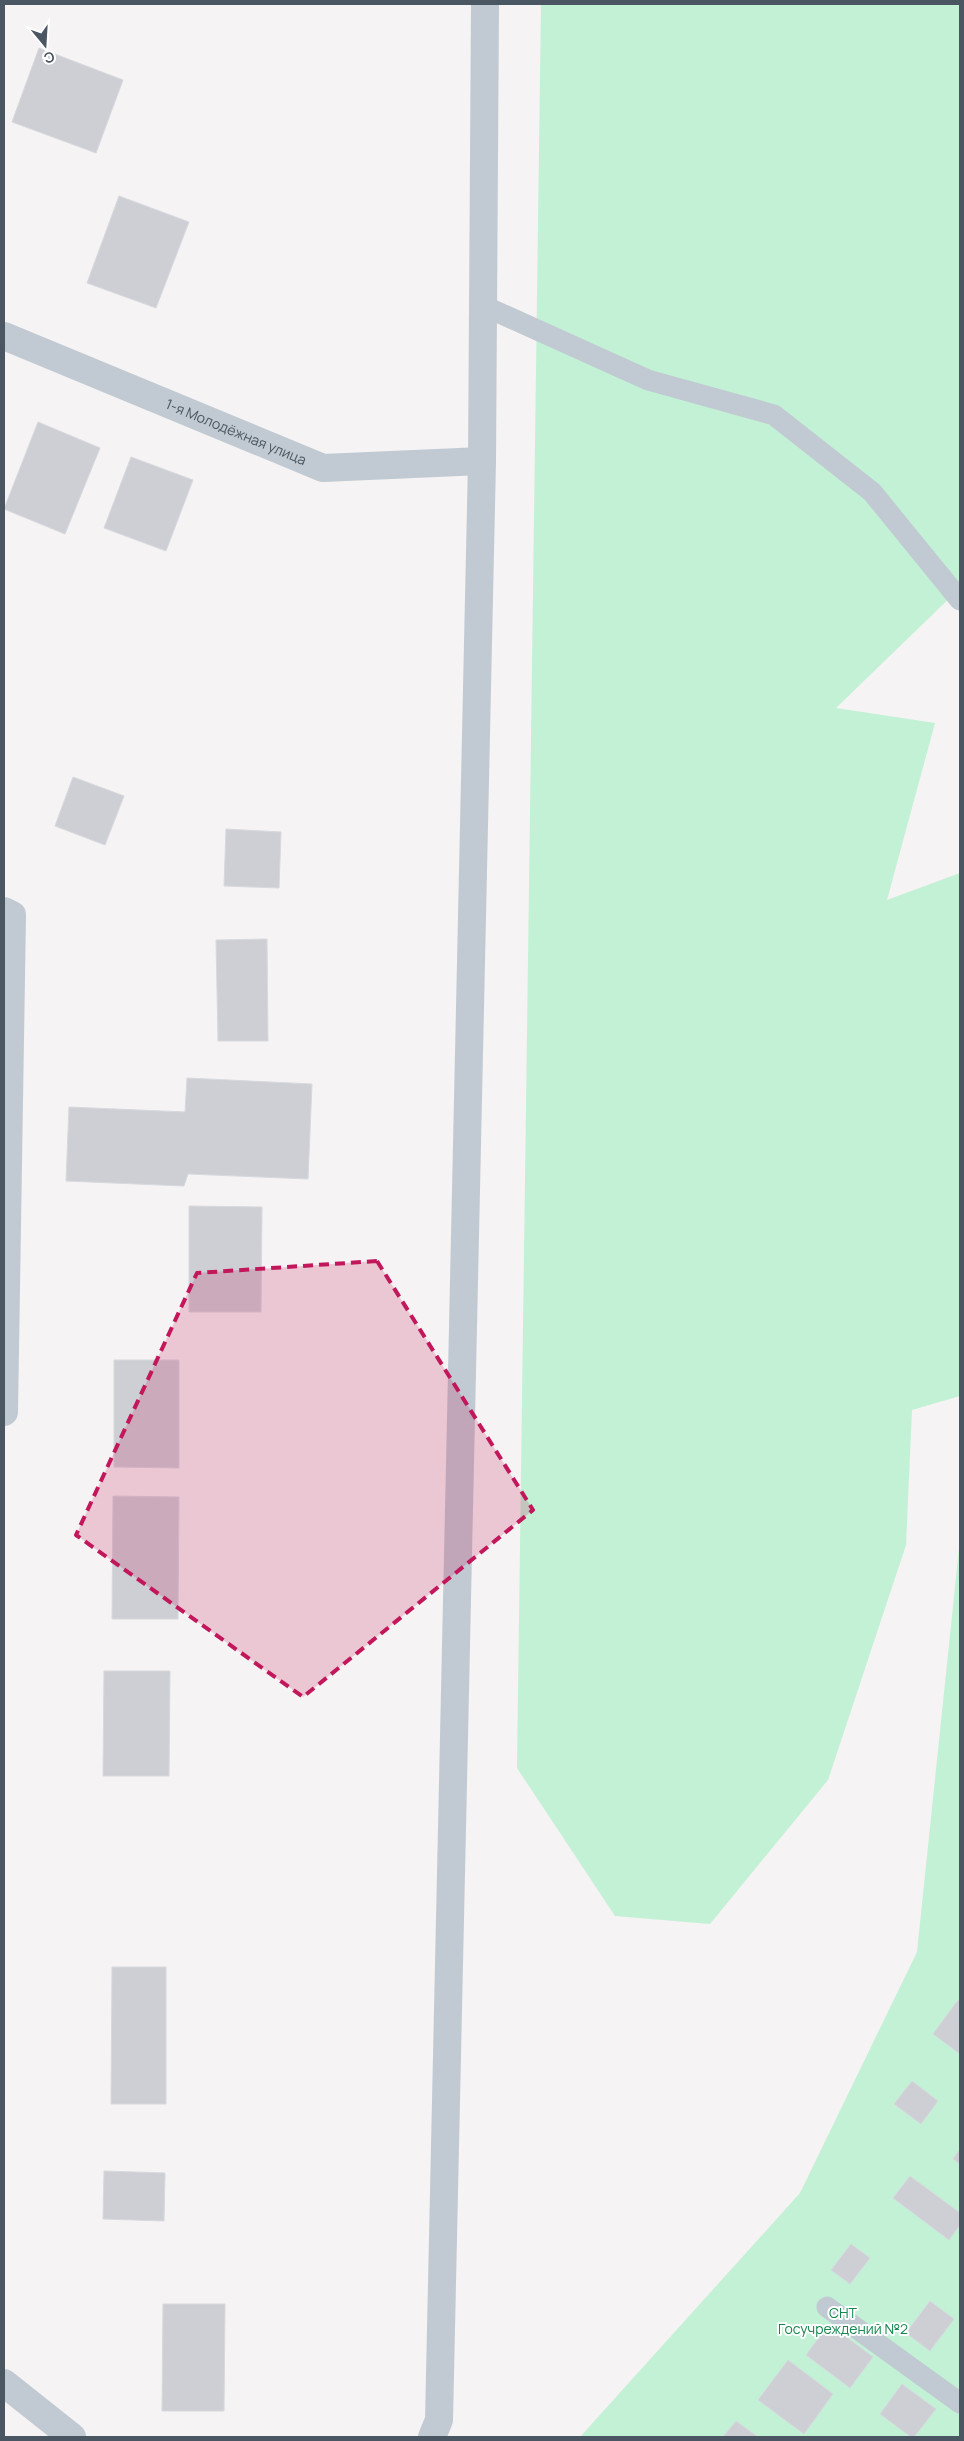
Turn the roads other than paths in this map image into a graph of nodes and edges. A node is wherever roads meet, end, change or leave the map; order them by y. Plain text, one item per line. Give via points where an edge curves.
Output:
1 (485, 4) edge
2 (484, 306) junction
3 (4, 336) edge
4 (482, 461) junction
5 (960, 600) edge
6 (4, 911) edge
7 (4, 1412) edge
8 (827, 2307) dead end
9 (4, 2383) edge
10 (960, 2403) edge
11 (72, 2437) edge
12 (432, 2437) edge

1 - 2 street
2 - 4 street
2 - 5 lane via 648,380 774,415 872,492
3 - 4 street, 1-я Молодёжная улица via 323,468
4 - 12 street via 440,2400 439,2420
6 - 7 street via 12,915
8 - 10 lane
9 - 11 street

